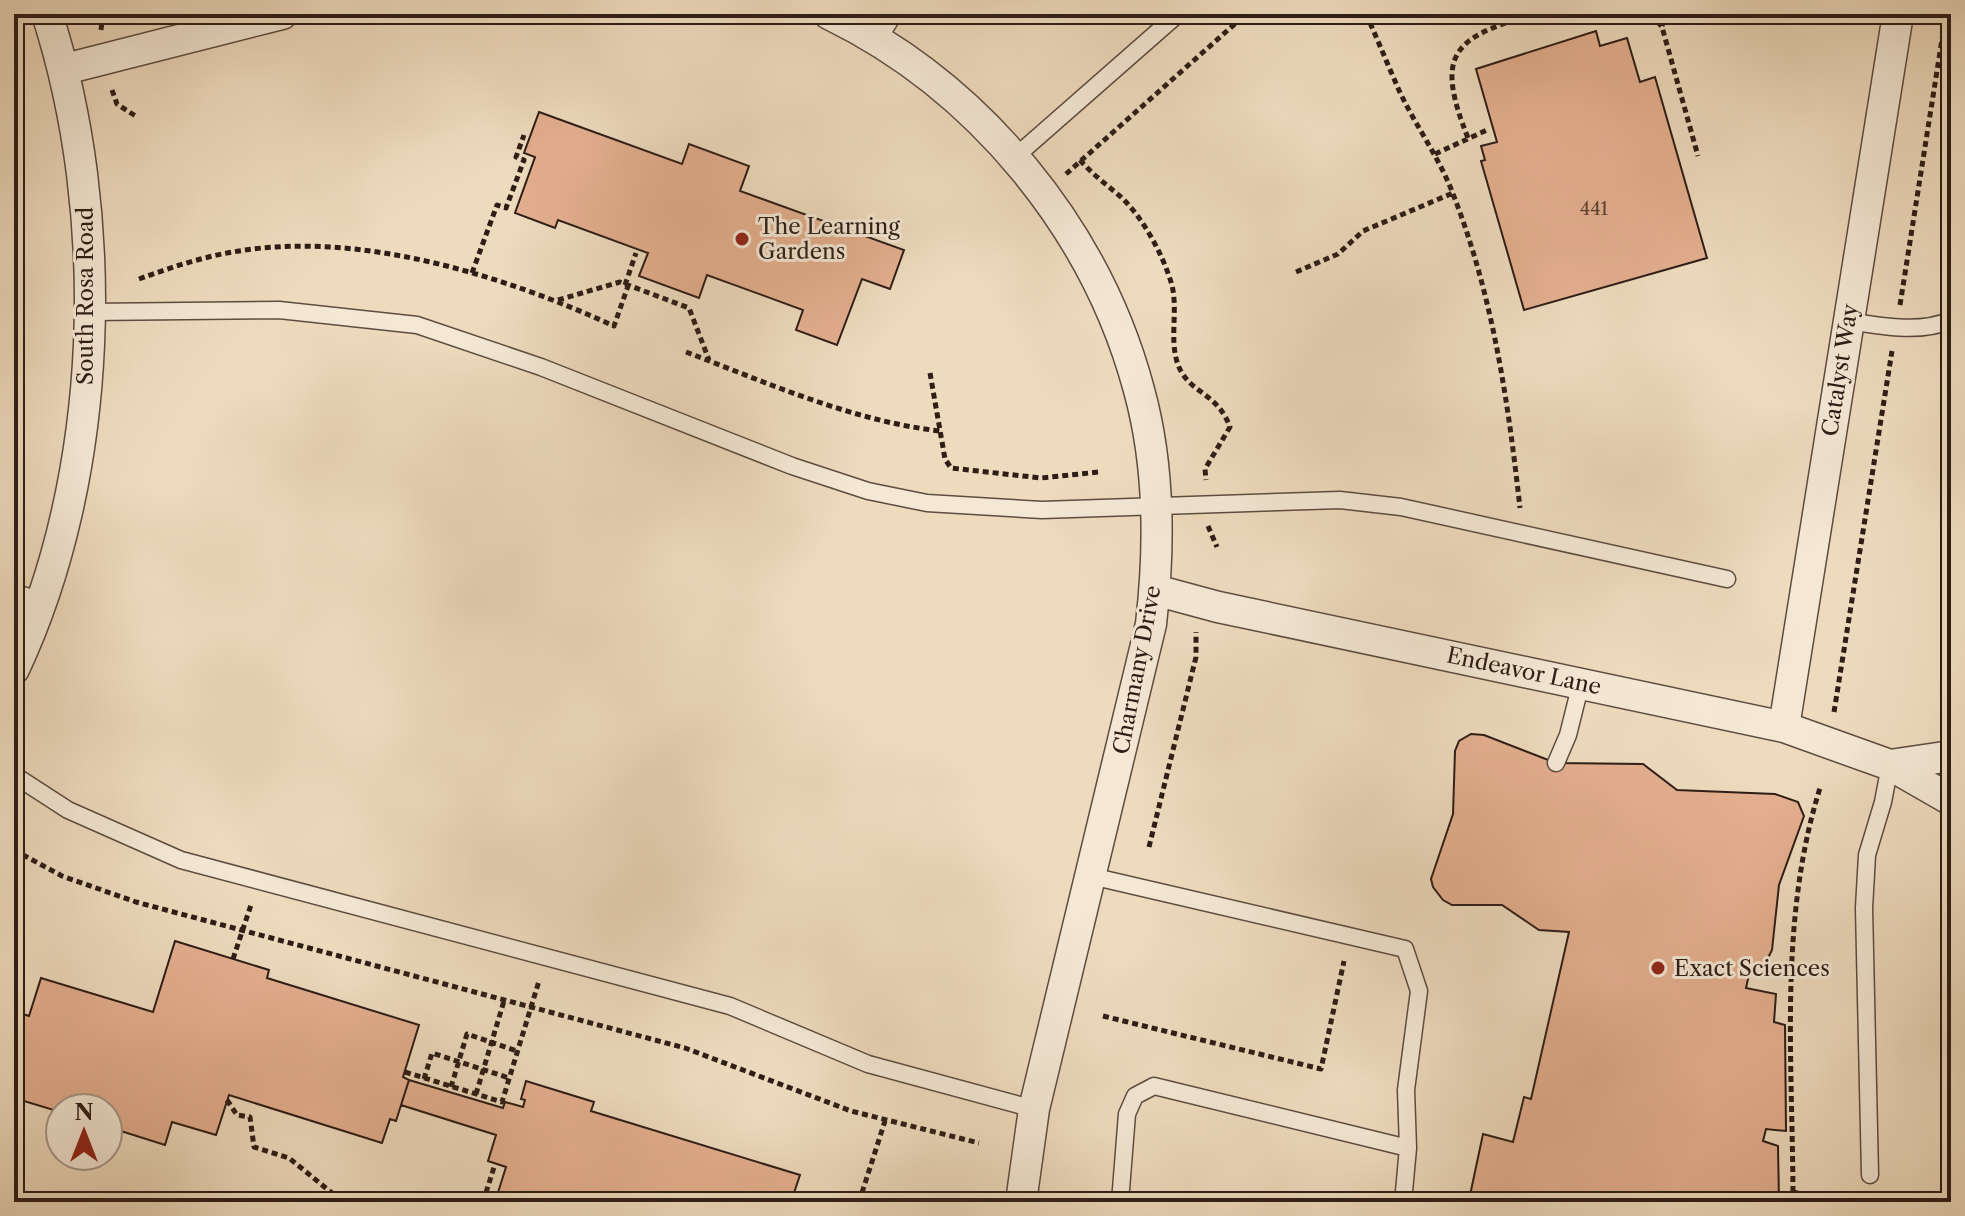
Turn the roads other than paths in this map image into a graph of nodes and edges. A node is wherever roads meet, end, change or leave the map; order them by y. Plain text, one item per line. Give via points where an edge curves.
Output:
1 (47, 14) edge
2 (282, 14) edge
3 (829, 14) edge
4 (894, 14) edge
5 (1178, 14) edge
6 (1898, 14) edge
7 (877, 41) junction
8 (65, 69) junction
9 (1015, 157) junction
10 (90, 312) junction
11 (1951, 320) edge
12 (1848, 321) junction
13 (1157, 507) junction
14 (1727, 579) dead end
15 (1155, 590) junction
16 (28, 596) edge
17 (14, 669) edge
18 (1581, 683) junction
19 (1784, 727) junction
20 (1951, 756) edge
21 (1556, 763) dead end
22 (1890, 765) junction
23 (14, 775) edge
24 (1951, 800) edge
25 (1091, 876) junction
26 (1034, 1109) junction
27 (1408, 1148) junction
28 (1870, 1175) dead end
29 (1021, 1202) edge
30 (1120, 1202) edge
31 (1403, 1202) edge

1 - 8 street, South Rosa Road
2 - 8 street
3 - 7 street, Charmany Drive
4 - 7 lane
5 - 9 lane
6 - 12 street, Catalyst Way
7 - 9 street, Charmany Drive via 967,108
8 - 10 street, South Rosa Road via 85,196
9 - 13 street, Charmany Drive via 1084,258 1123,339 1140,391
10 - 13 lane via 279,310 417,325 868,491 1000,510
10 - 16 street, South Rosa Road via 75,464
11 - 12 lane via 1896,328
12 - 19 street, Catalyst Way
13 - 14 lane via 1340,500 1401,507
13 - 15 street, Charmany Drive
15 - 18 street, Endeavor Lane
15 - 25 street, Charmany Drive via 1141,671
16 - 17 street, South Rosa Road
18 - 19 street, Endeavor Lane
18 - 21 lane
19 - 22 street, Endeavor Lane
20 - 22 street, Endeavor Lane
22 - 24 street, Endeavor Lane
22 - 28 lane via 1867,855 1864,908
23 - 26 lane via 68,810 181,860 730,1006 859,1061
25 - 26 street, Charmany Drive
25 - 27 lane via 1405,949 1419,991 1406,1090
26 - 29 street, Charmany Drive
27 - 30 lane via 1154,1086 1135,1096 1127,1114
27 - 31 lane

